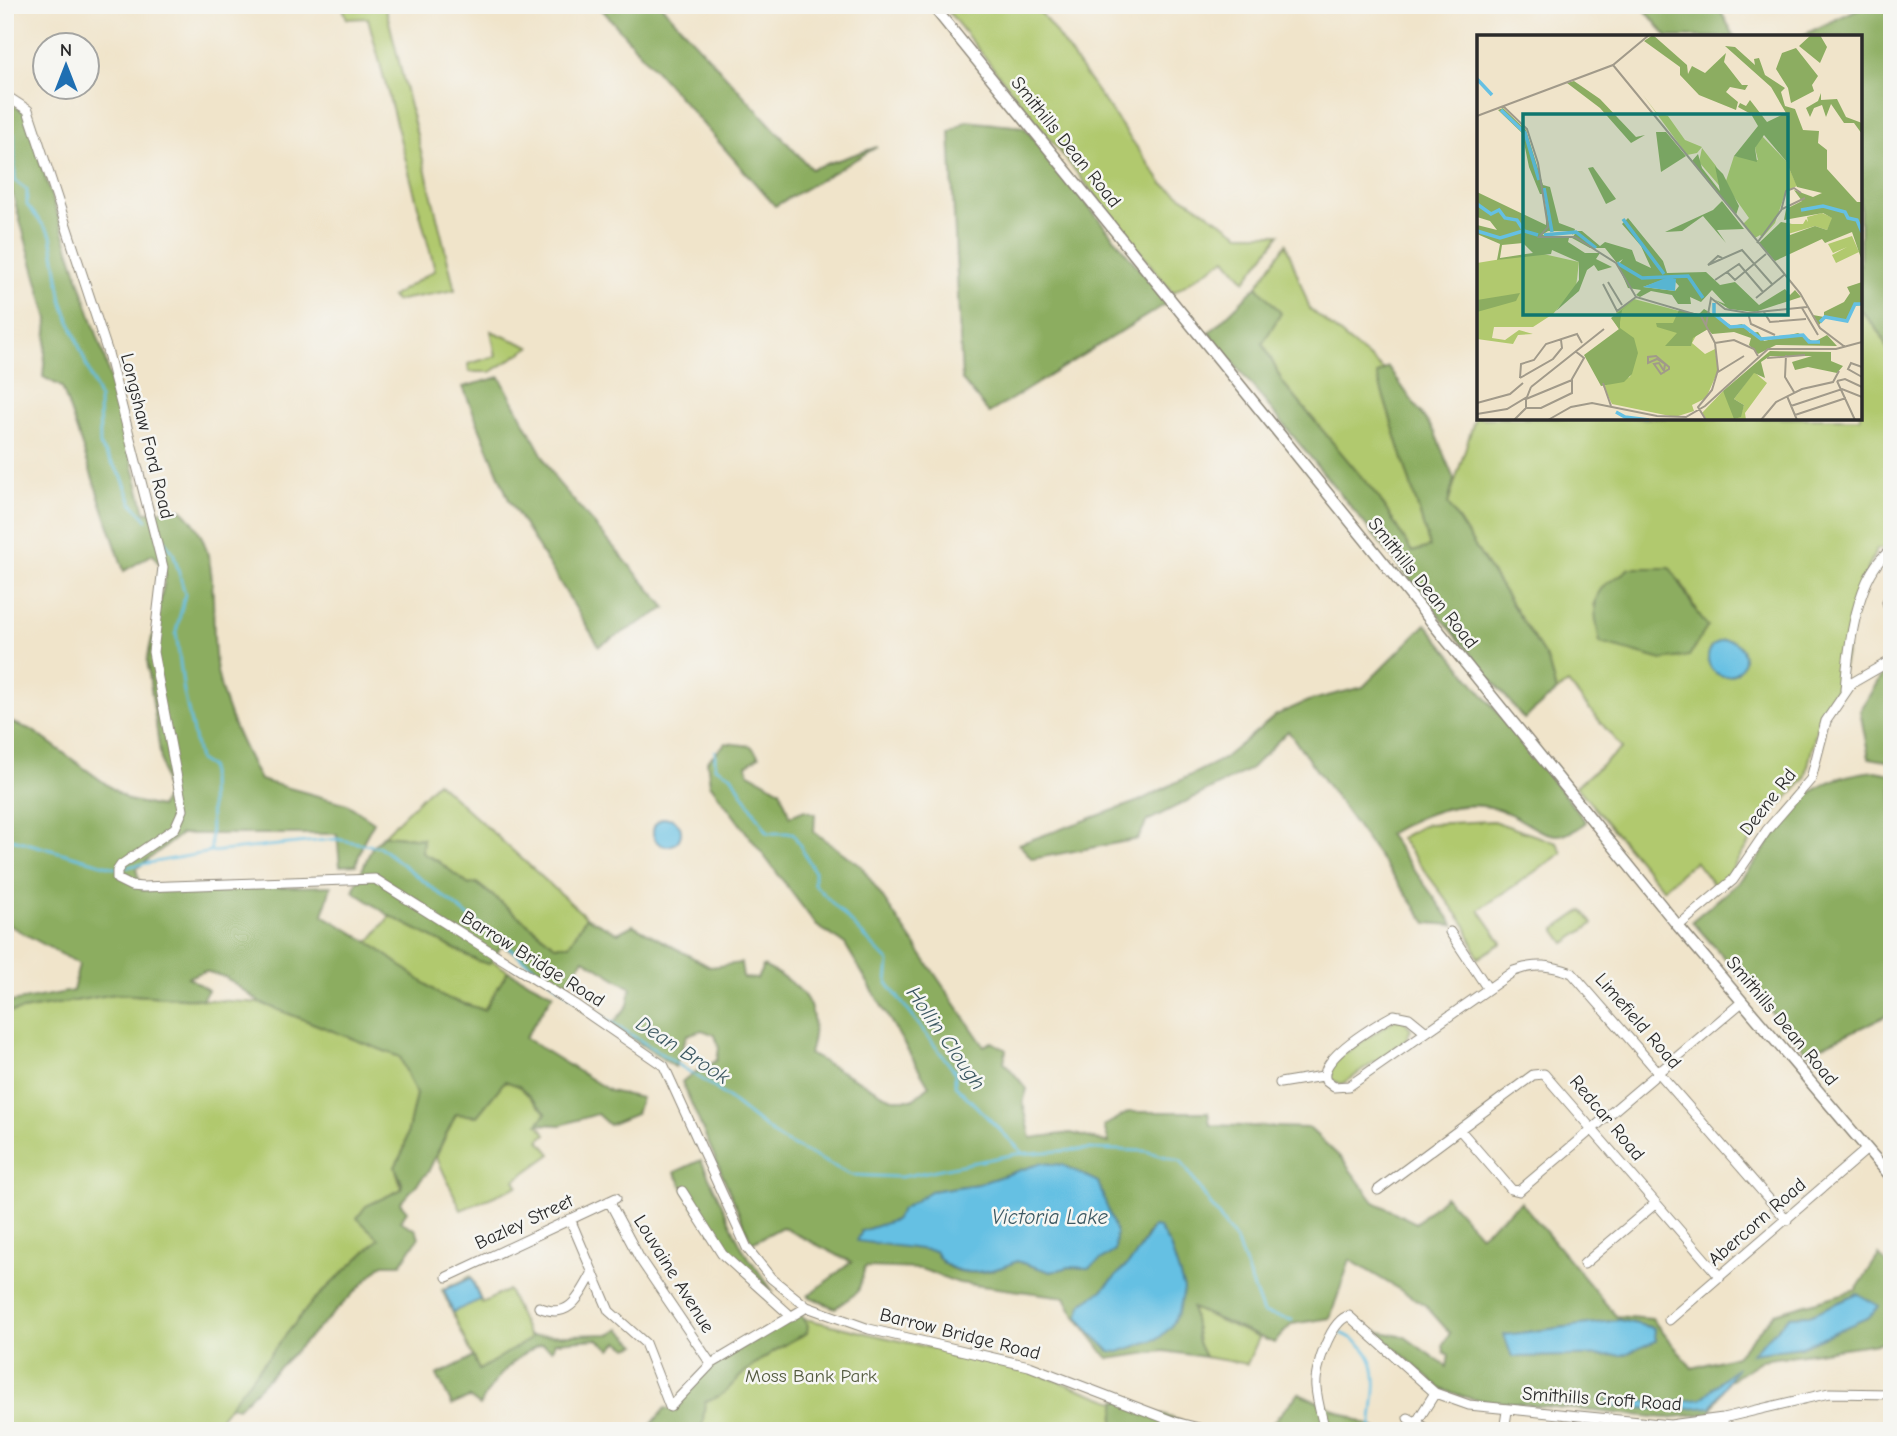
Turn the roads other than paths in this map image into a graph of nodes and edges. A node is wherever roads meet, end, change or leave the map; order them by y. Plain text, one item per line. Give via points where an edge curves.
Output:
1 (932, 5) edge
2 (5, 95) edge
3 (1892, 550) edge
4 (1892, 590) edge
5 (1892, 617) edge
6 (1892, 660) edge
7 (1845, 691) junction
8 (183, 806) joint
9 (1678, 926) junction
10 (1450, 932) dead end
11 (1488, 989) junction
12 (1742, 1002) junction
13 (1425, 1031) junction
14 (1660, 1071) junction
15 (1323, 1076) junction
16 (1280, 1082) dead end
17 (1594, 1128) junction
18 (1460, 1130) junction
19 (1867, 1149) junction
20 (1892, 1178) edge
21 (1378, 1190) dead end
22 (682, 1191) dead end
23 (612, 1200) joint
24 (1656, 1203) junction
25 (570, 1219) junction
26 (1787, 1220) junction
27 (1584, 1264) dead end
28 (593, 1272) junction
29 (447, 1277) dead end
30 (1720, 1277) junction
31 (539, 1307) dead end
32 (807, 1307) junction
33 (792, 1317) junction
34 (1669, 1320) dead end
35 (710, 1364) junction
36 (1435, 1393) junction
37 (1892, 1394) edge
38 (1507, 1411) junction
39 (1723, 1418) junction
40 (1416, 1423) dead end
41 (1614, 1426) edge
42 (1211, 1431) edge
43 (1325, 1431) edge
44 (1504, 1431) edge
45 (1725, 1431) edge

1 - 9 street, Smithills Dean Road
2 - 8 street, Longshaw Ford Road via 28,110 108,353 163,567 153,652
3 - 7 street via 1873,568 1857,613
4 - 5 street via 1887,602
6 - 7 street, Deene Rd via 1857,678
7 - 9 street, Deene Rd via 1826,721 1811,779 1732,880
8 - 32 street, Barrow Bridge Road via 175,828 121,864 117,879 144,887 375,879 664,1066 747,1248 771,1278
9 - 12 street, Smithills Dean Road
10 - 11 street
11 - 13 street, Limefield Road
11 - 14 street, Limefield Road via 1527,966 1572,973
12 - 14 street
12 - 19 street, Smithills Dean Road
13 - 15 street, Limefield Road via 1345,1088 1329,1085
13 - 15 street via 1409,1018 1394,1015 1332,1057
14 - 17 street
14 - 26 street, Limefield Road
15 - 16 street, Limefield Road
17 - 18 street, Redcar Road via 1548,1076 1539,1074
17 - 18 street via 1519,1191 1511,1189
17 - 24 street, Redcar Road
18 - 21 street, Redcar Road
19 - 20 street, Smithills Dean Road
19 - 26 street, Abercorn Road
22 - 33 street via 722,1254
23 - 25 street, Bazley Street
23 - 35 street, Louvaine Avenue via 640,1259
24 - 27 street
24 - 30 street, Redcar Road
25 - 28 street
25 - 29 street, Bazley Street
26 - 30 street, Abercorn Road
28 - 31 street via 571,1307 557,1312
28 - 35 street via 609,1311 645,1343 670,1407
30 - 34 street, Abercorn Road
32 - 33 street
32 - 42 street, Barrow Bridge Road via 869,1329 1029,1366 1175,1422
33 - 35 street
36 - 38 street, Smithills Croft Road
36 - 40 street
36 - 43 street, Smithills Croft Road via 1356,1319 1341,1317 1319,1363 1315,1385
37 - 39 street, Smithills Croft Road via 1829,1392
38 - 41 street, Smithills Croft Road
38 - 44 street
39 - 41 street, Smithills Croft Road
39 - 45 street

